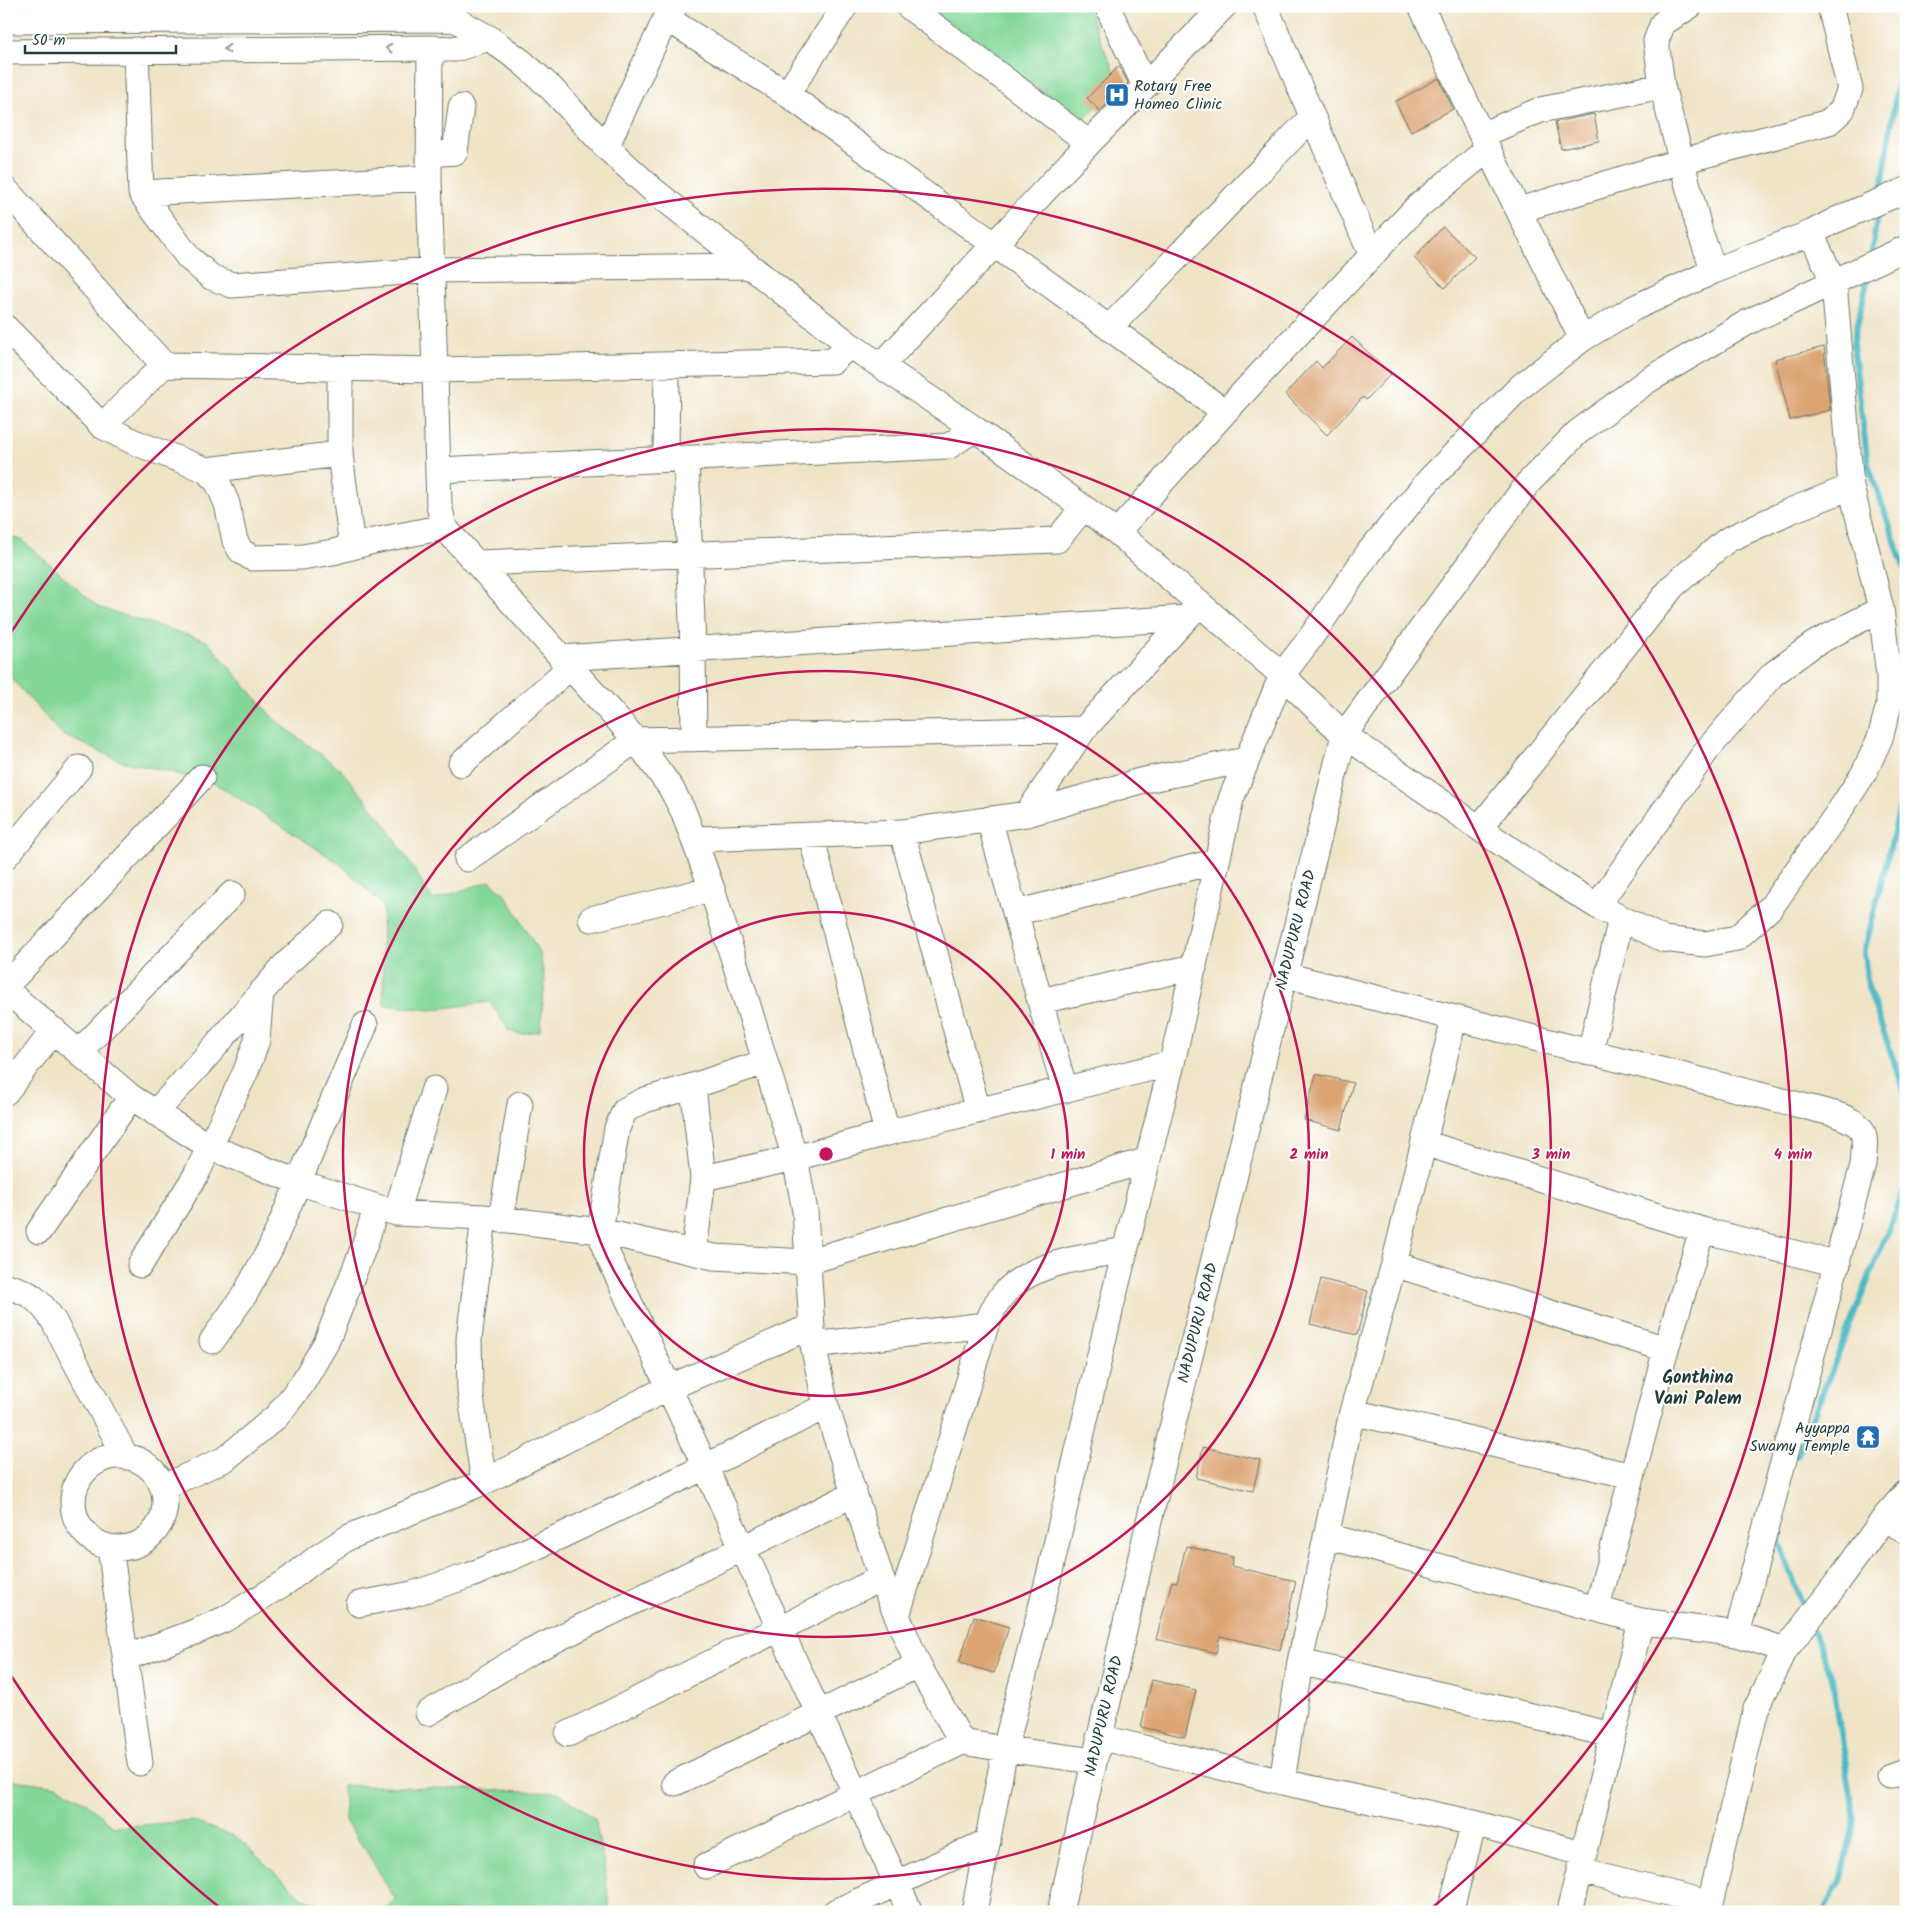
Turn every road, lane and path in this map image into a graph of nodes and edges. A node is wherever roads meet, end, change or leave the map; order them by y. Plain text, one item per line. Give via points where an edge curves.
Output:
1 (845, 6) edge
2 (908, 6) edge
3 (1106, 6) edge
4 (1224, 6) edge
5 (1265, 6) edge
6 (1690, 6) edge
7 (1830, 6) edge
8 (1423, 7) edge
9 (440, 12) edge
10 (671, 12) edge
11 (6, 21) edge
12 (489, 38) junction
13 (430, 48) junction
14 (136, 50) junction
15 (6, 52) edge
16 (1145, 86) junction
17 (1662, 86) junction
18 (787, 94) junction
19 (461, 107) dead end
20 (1312, 117) junction
21 (1485, 142) junction
22 (1089, 143) junction
23 (606, 146) junction
24 (1682, 162) junction
25 (429, 166) junction
26 (6, 190) edge
27 (1903, 190) edge
28 (141, 193) junction
29 (1518, 210) junction
30 (1811, 233) junction
31 (996, 244) junction
32 (1906, 248) edge
33 (1372, 256) junction
34 (749, 266) junction
35 (432, 270) junction
36 (1714, 271) junction
37 (1844, 278) junction
38 (6, 328) edge
39 (1109, 328) junction
40 (1582, 339) junction
41 (850, 345) junction
42 (164, 365) junction
43 (666, 365) junction
44 (881, 366) junction
45 (340, 368) junction
46 (435, 370) junction
47 (1225, 412) junction
48 (102, 426) junction
49 (975, 429) junction
50 (340, 454) junction
51 (676, 459) junction
52 (206, 470) junction
53 (438, 470) junction
54 (1851, 487) junction
55 (1083, 508) junction
56 (444, 527) junction
57 (1117, 532) junction
58 (352, 547) junction
59 (690, 554) junction
60 (476, 563) junction
61 (1881, 609) junction
62 (1193, 611) junction
63 (693, 649) junction
64 (566, 662) junction
65 (1282, 675) junction
66 (1084, 729) junction
67 (1344, 735) junction
68 (694, 738) junction
69 (636, 740) junction
70 (1246, 760) junction
71 (461, 764) dead end
72 (79, 768) dead end
73 (202, 778) dead end
74 (1027, 814) junction
75 (989, 819) junction
76 (1480, 827) junction
77 (902, 832) junction
78 (811, 835) junction
79 (694, 839) junction
80 (6, 856) edge
81 (467, 860) dead end
82 (1217, 861) junction
83 (712, 889) junction
84 (232, 894) dead end
85 (1597, 906) junction
86 (1015, 913) junction
87 (1621, 918) junction
88 (591, 919) dead end
89 (330, 924) dead end
90 (1194, 967) junction
91 (1285, 975) junction
92 (6, 986) edge
93 (6, 990) edge
94 (261, 992) junction
95 (1040, 1001) junction
96 (1454, 1019) junction
97 (365, 1025) dead end
98 (54, 1030) junction
99 (79, 1052) junction
100 (1590, 1053) junction
101 (766, 1062) junction
102 (1172, 1063) junction
103 (694, 1086) junction
104 (434, 1090) dead end
105 (1065, 1090) junction
106 (6, 1092) edge
107 (131, 1097) junction
108 (520, 1104) dead end
109 (978, 1111) junction
110 (155, 1113) junction
111 (887, 1133) junction
112 (1424, 1143) junction
113 (210, 1147) junction
114 (795, 1158) junction
115 (1148, 1160) junction
116 (703, 1178) junction
117 (298, 1182) junction
118 (386, 1210) junction
119 (493, 1218) junction
120 (1702, 1230) junction
121 (39, 1231) dead end
122 (600, 1231) junction
123 (1125, 1250) junction
124 (694, 1252) junction
125 (807, 1262) junction
126 (1394, 1264) junction
127 (1838, 1264) junction
128 (140, 1265) dead end
129 (6, 1286) edge
130 (986, 1325) junction
131 (812, 1336) junction
132 (212, 1341) dead end
133 (1666, 1349) junction
134 (668, 1388) junction
135 (826, 1406) junction
136 (1352, 1412) junction
137 (126, 1457) junction
138 (705, 1468) junction
139 (1632, 1476) junction
140 (484, 1482) junction
141 (162, 1487) junction
142 (1906, 1493) edge
143 (854, 1494) junction
144 (1886, 1516) junction
145 (1906, 1532) edge
146 (1327, 1536) junction
147 (110, 1547) junction
148 (742, 1547) junction
149 (881, 1578) junction
150 (360, 1604) dead end
151 (1597, 1608) junction
152 (897, 1616) junction
153 (1641, 1621) junction
154 (780, 1630) junction
155 (1737, 1634) junction
156 (1791, 1642) junction
157 (125, 1658) junction
158 (1300, 1662) junction
159 (918, 1665) junction
160 (428, 1713) dead end
161 (818, 1713) junction
162 (568, 1734) dead end
163 (1613, 1735) junction
164 (962, 1742) junction
165 (1096, 1749) junction
166 (1005, 1750) junction
167 (140, 1763) dead end
168 (1282, 1782) junction
169 (675, 1784) dead end
170 (855, 1793) junction
171 (1474, 1823) junction
172 (988, 1842) junction
173 (1582, 1863) junction
174 (706, 1866) dead end
175 (897, 1882) junction
176 (1708, 1908) edge
177 (835, 1912) edge
178 (910, 1912) edge
179 (974, 1912) edge
180 (1060, 1912) edge
181 (1450, 1912) edge
182 (1569, 1912) edge

1 - 18 street
2 - 22 street
3 - 16 street
4 - 16 street
5 - 20 street
6 - 17 street via 1664,23 1656,41
7 - 24 street via 1850,89 1842,110 1829,122
8 - 21 street
9 - 11 street
9 - 12 street
10 - 18 street
10 - 23 street
12 - 13 street via 455,49
12 - 23 street via 551,88
13 -> 14 street
13 - 25 street
14 - 15 street
14 - 28 street
16 - 22 street
17 - 21 street via 1540,110
17 - 24 street
18 - 31 street
19 - 25 street via 456,152
20 - 33 street
20 - 39 street
21 - 29 street
21 - 33 street
22 - 31 street
23 - 34 street via 653,190
24 - 29 street
24 - 36 street
25 - 28 street
25 - 35 street
26 - 42 street
27 - 30 street
28 - 35 street via 188,257 211,277 232,285
29 - 40 street
30 - 36 street
30 - 37 street
31 - 39 street
31 - 44 street
32 - 37 street
33 - 47 street
34 - 35 street
34 - 41 street
35 - 46 street
36 - 40 street via 1634,308
37 - 54 street
37 - 67 street via 1748,322 1647,381 1578,432 1528,483
38 - 48 street
39 - 47 street
40 - 65 street via 1520,387 1429,480 1370,552
41 - 43 street via 833,361
41 - 44 street
42 - 45 street
42 - 48 street
43 - 46 street
43 - 51 street
44 - 49 street
45 - 46 street
45 - 50 street
46 - 53 street
47 - 57 street
48 - 52 street
49 - 51 street via 949,446
49 - 55 street
50 - 52 street
50 - 58 street
51 - 53 street
51 - 59 street
52 - 58 street via 218,483 224,497 235,541 241,551 252,558 302,557
53 - 56 street via 439,505
54 - 61 street
54 - 76 street via 1727,540 1673,586
55 - 57 street
55 - 59 street via 1057,540
56 - 58 street
56 - 60 street
57 - 62 street
59 - 60 street
59 - 63 street
60 - 64 street
61 - 85 street via 1814,644 1773,674 1707,750
61 - 87 street via 1889,705 1880,738 1864,773 1771,907 1737,938 1705,944 1664,939
62 - 63 street
62 - 65 street
62 - 66 street
63 - 64 street
63 - 68 street
64 - 69 street
64 - 71 street
65 - 67 street
65 - 70 street
66 - 68 street
66 - 74 street
67 - 76 street
67 - 91 street, NADUPURU ROAD
68 - 69 street
69 - 79 street via 672,788
69 - 81 street
70 - 74 street via 1140,781
70 - 82 street via 1231,799
72 - 80 street
73 - 92 street
74 - 75 street
75 - 77 street
75 - 86 street
76 - 85 street
77 - 78 street
77 - 109 street
78 - 79 street
78 - 111 street
79 - 83 street
82 - 86 street
82 - 90 street
83 - 88 street
83 - 101 street
84 - 99 street
85 - 87 street
86 - 95 street
87 - 100 street
89 - 94 street
90 - 95 street
90 - 102 street
91 - 96 street
91 - 165 street, NADUPURU ROAD via 1152,1508
93 - 98 street
94 - 110 street
94 - 113 street via 257,1040
95 - 105 street
96 - 100 street
96 - 112 street
97 - 117 street
98 - 99 street
98 - 106 street
99 - 107 street
100 - 127 street via 1854,1121 1861,1128 1865,1140 1863,1165
101 - 103 street
101 - 114 street
102 - 105 street
102 - 115 street
103 - 116 street
103 - 122 street via 645,1100 626,1110 617,1128
104 - 118 street
105 - 109 street
107 - 110 street
107 - 121 street
108 - 119 street
109 - 111 street
110 - 113 street
111 - 114 street
112 - 120 street
112 - 126 street
113 - 117 street
113 - 128 street
114 - 116 street
114 - 125 street via 805,1211
115 - 123 street
115 - 125 street
116 - 124 street
117 - 118 street
117 - 132 street via 271,1247 246,1294
118 - 119 street
118 - 141 street via 364,1244 326,1343 302,1384 277,1416 225,1459
119 - 122 street
119 - 140 street via 469,1339 470,1391
120 - 127 street
120 - 133 street
122 - 124 street
122 - 134 street via 605,1249
123 - 130 street via 1066,1261 1019,1280 999,1300
123 - 166 street
124 - 125 street via 755,1261
125 - 131 street
126 - 133 street
126 - 136 street
127 - 155 street
129 - 137 street via 22,1290 40,1301
130 - 131 street
130 - 152 street
131 - 134 street
131 - 135 street
133 - 139 street
134 - 138 street
134 - 140 street
135 - 138 street
135 - 143 street
136 - 139 street
136 - 146 street
137 - 141 street via 151,1468
137 - 147 street via 110,1457 84,1473 76,1486 73,1502 83,1531 95,1542
138 - 148 street
138 - 150 street via 471,1575 412,1594
139 - 151 street
140 - 157 street via 348,1537 286,1582 225,1618
141 - 147 street via 165,1510 151,1536 125,1548
142 - 144 street
143 - 148 street
143 - 149 street
144 - 145 street
144 - 156 street
146 - 151 street
146 - 158 street
147 - 157 street
148 - 154 street
148 - 160 street via 528,1653
149 - 152 street
149 - 154 street
151 - 153 street
152 - 159 street
153 - 155 street
153 - 163 street
154 - 161 street
154 - 162 street
155 - 156 street
156 - 176 street via 1756,1709
157 - 167 street
158 - 163 street
158 - 168 street
159 - 161 street
159 - 164 street
161 - 169 street
161 - 170 street
163 - 173 street
164 - 166 street
164 - 170 street
165 - 166 street
165 - 168 street
165 - 180 street, NADUPURU ROAD
166 - 172 street
168 - 171 street
170 - 174 street
170 - 175 street
171 - 173 street
171 - 181 street
172 - 175 street
172 - 179 street
173 - 176 street
173 - 182 street
175 - 177 street
175 - 178 street

